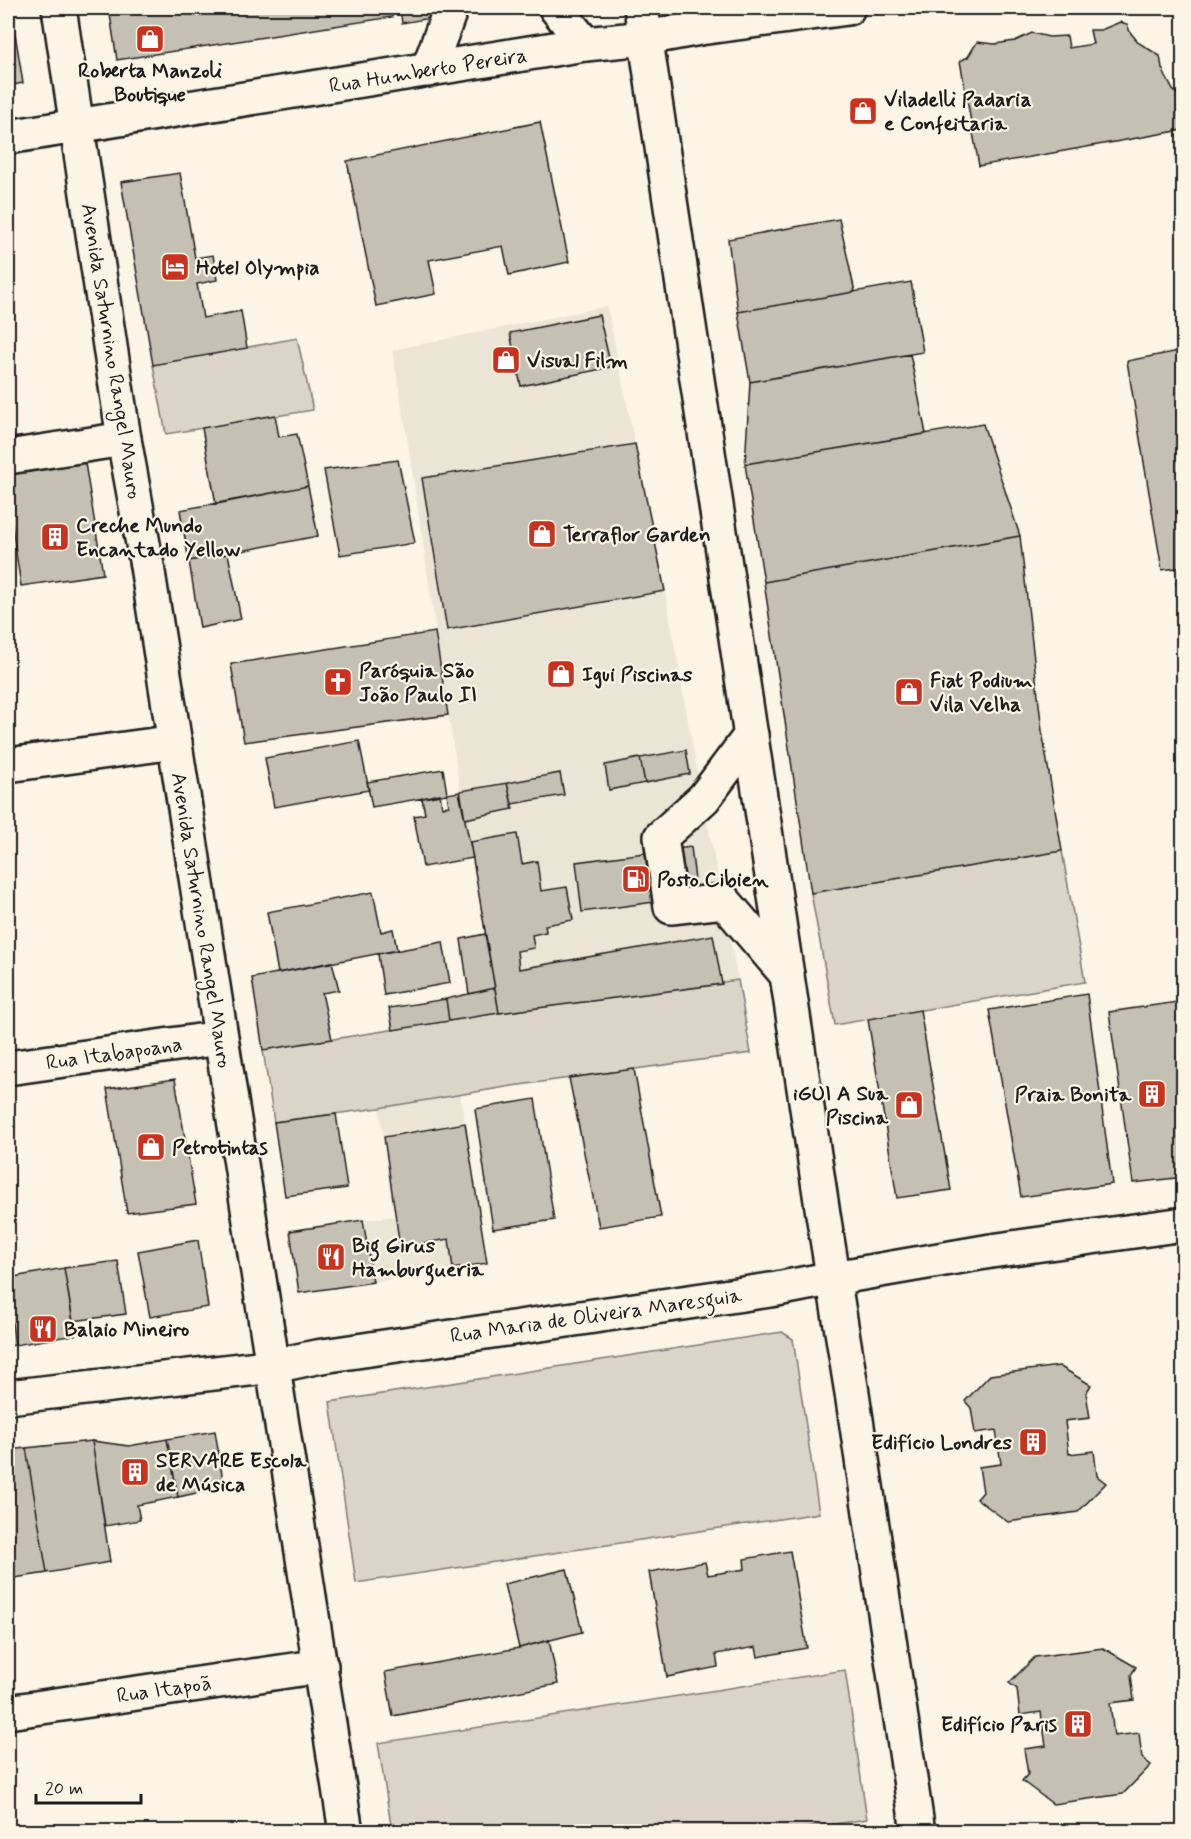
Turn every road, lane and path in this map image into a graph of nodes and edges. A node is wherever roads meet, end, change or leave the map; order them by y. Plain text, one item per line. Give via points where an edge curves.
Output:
1 (59, 8) edge
2 (451, 8) edge
3 (556, 8) edge
4 (848, 8) edge
5 (644, 23) edge
6 (585, 44) junction
7 (428, 70) junction
8 (77, 126) junction
9 (8, 137) edge
10 (124, 439) junction
11 (8, 457) edge
12 (751, 735) junction
13 (175, 742) junction
14 (8, 765) edge
15 (787, 975) junction
16 (220, 1038) junction
17 (8, 1068) edge
18 (1184, 1224) edge
19 (834, 1278) junction
20 (274, 1366) junction
21 (8, 1397) edge
22 (321, 1666) junction
23 (8, 1712) edge
24 (346, 1832) edge
25 (918, 1832) edge

1 - 8 main road, Avenida Saturnino Rangel Mauro
2 - 7 main road
3 - 6 main road
4 - 5 main road, Rua Humberto Pereira via 700,28
5 - 6 main road, Rua Humberto Pereira
5 - 12 main road
6 - 7 main road, Rua Humberto Pereira
7 - 8 main road, Rua Humberto Pereira
8 - 9 main road, Rua Humberto Pereira
8 - 10 main road, Avenida Saturnino Rangel Mauro
10 - 11 main road
10 - 13 main road, Avenida Saturnino Rangel Mauro
12 - 15 main road
12 - 15 main road via 704,798 661,837 671,907 724,901
13 - 14 main road
13 - 16 main road, Avenida Saturnino Rangel Mauro
15 - 19 main road
16 - 17 main road, Rua Itabapoana
16 - 20 main road, Avenida Saturnino Rangel Mauro
18 - 19 main road, Rua Maria de Oliveira Maresguia
19 - 20 main road, Rua Maria de Oliveira Maresguia
19 - 25 main road
20 - 21 main road, Rua Maria de Oliveira Maresguia
20 - 22 main road, Avenida Saturnino Rangel Mauro
22 - 23 main road, Rua Itapoã
22 - 24 main road, Avenida Saturnino Rangel Mauro

